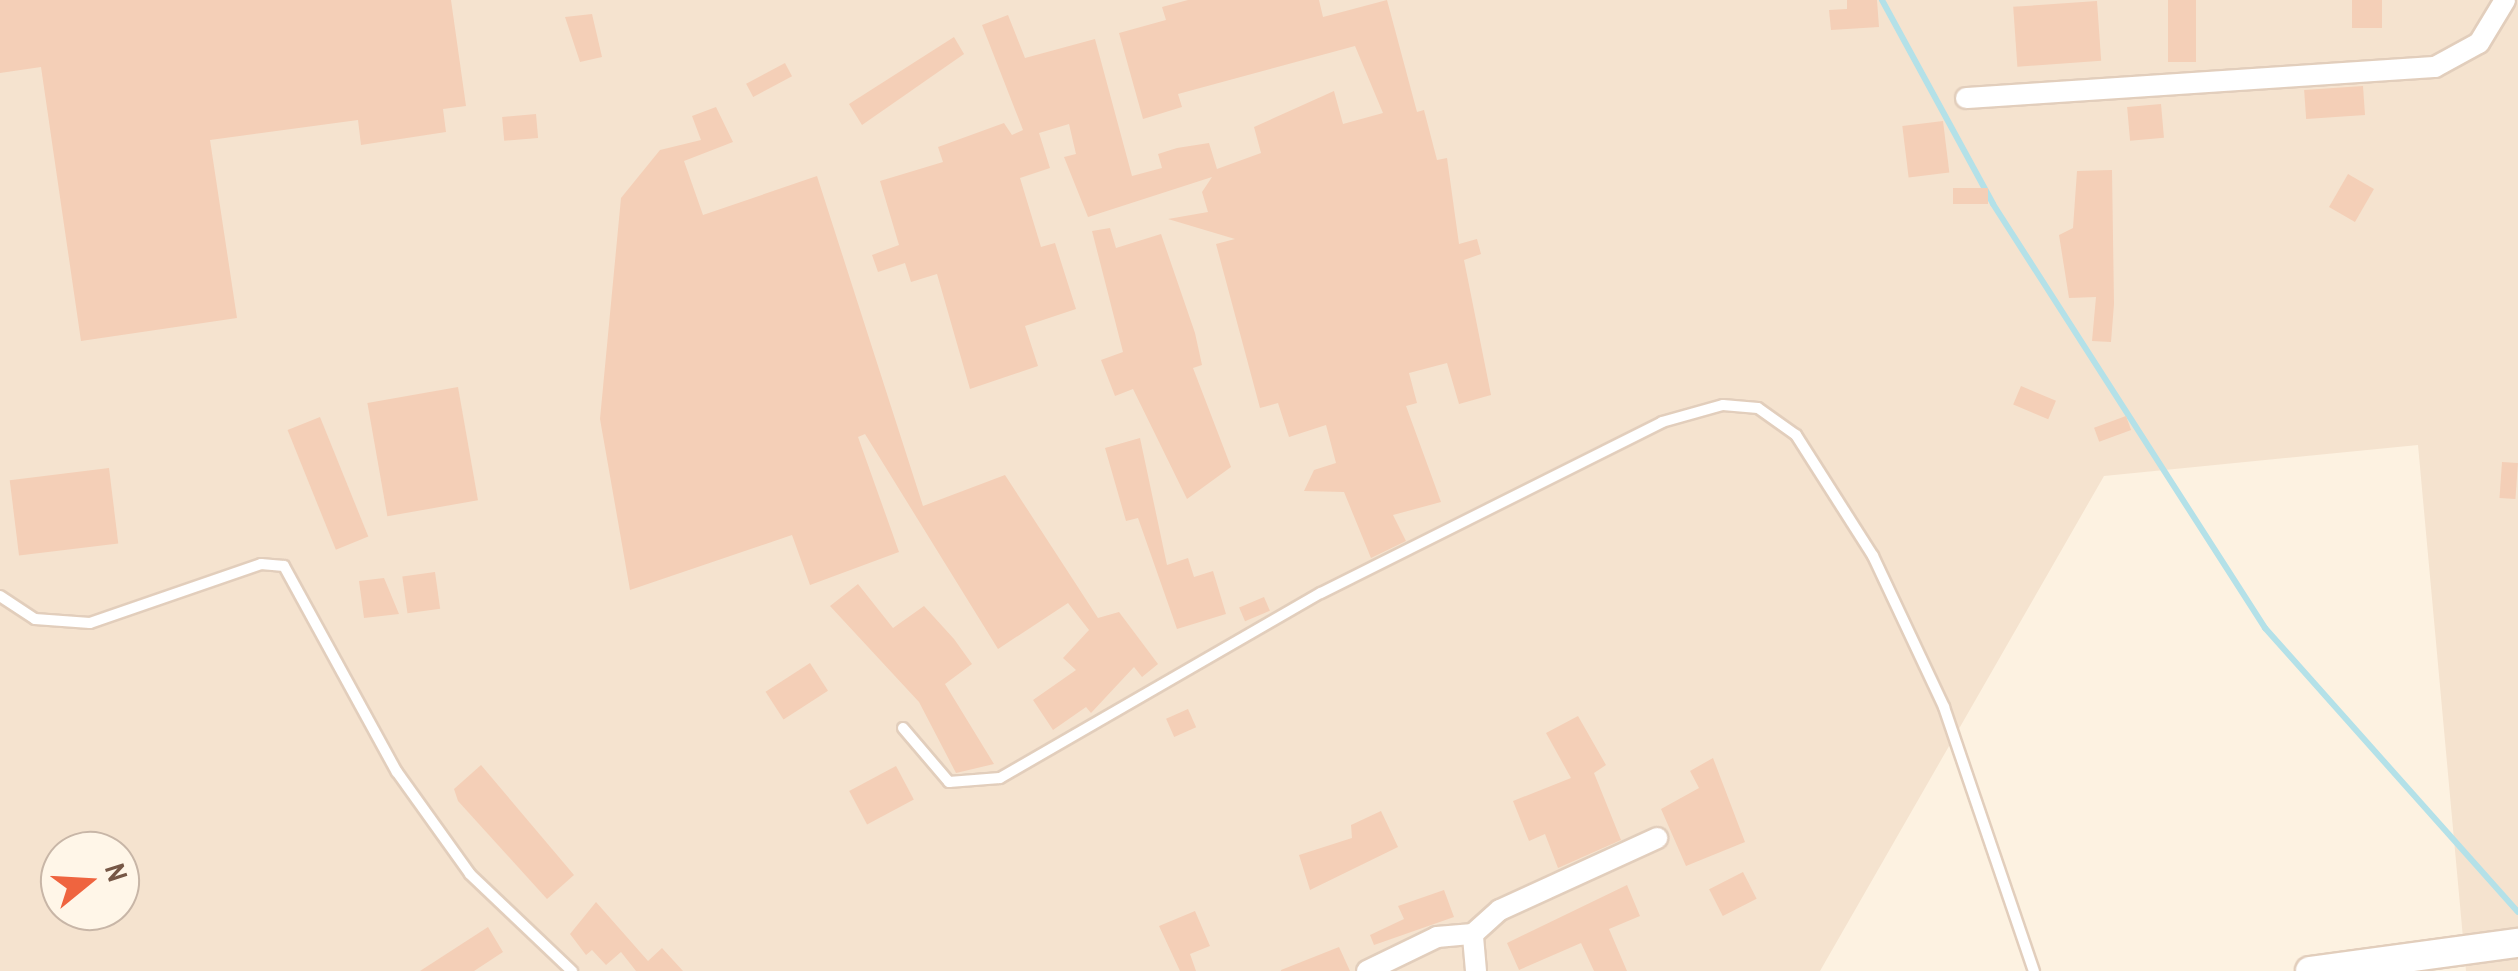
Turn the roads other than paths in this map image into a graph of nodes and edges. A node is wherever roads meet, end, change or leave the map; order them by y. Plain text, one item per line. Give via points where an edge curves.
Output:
1 (2505, 0) edge
2 (1966, 98) dead end
3 (0, 596) edge
4 (903, 728) dead end
5 (1656, 838) dead end
6 (1473, 934) junction
7 (2518, 943) edge
8 (572, 971) edge
9 (1367, 971) edge
10 (1476, 971) edge
11 (2034, 971) edge
12 (2310, 971) edge

1 - 2 street via 2479,42 2436,66
3 - 8 lane via 35,619 90,623 260,564 284,566 407,786 470,874
4 - 11 lane via 949,782 1000,778 1321,593 1662,422 1723,405 1758,408 1796,435 1873,556 1944,707
5 - 6 street via 1500,910
6 - 9 street via 1437,937
6 - 10 street
7 - 12 main road

